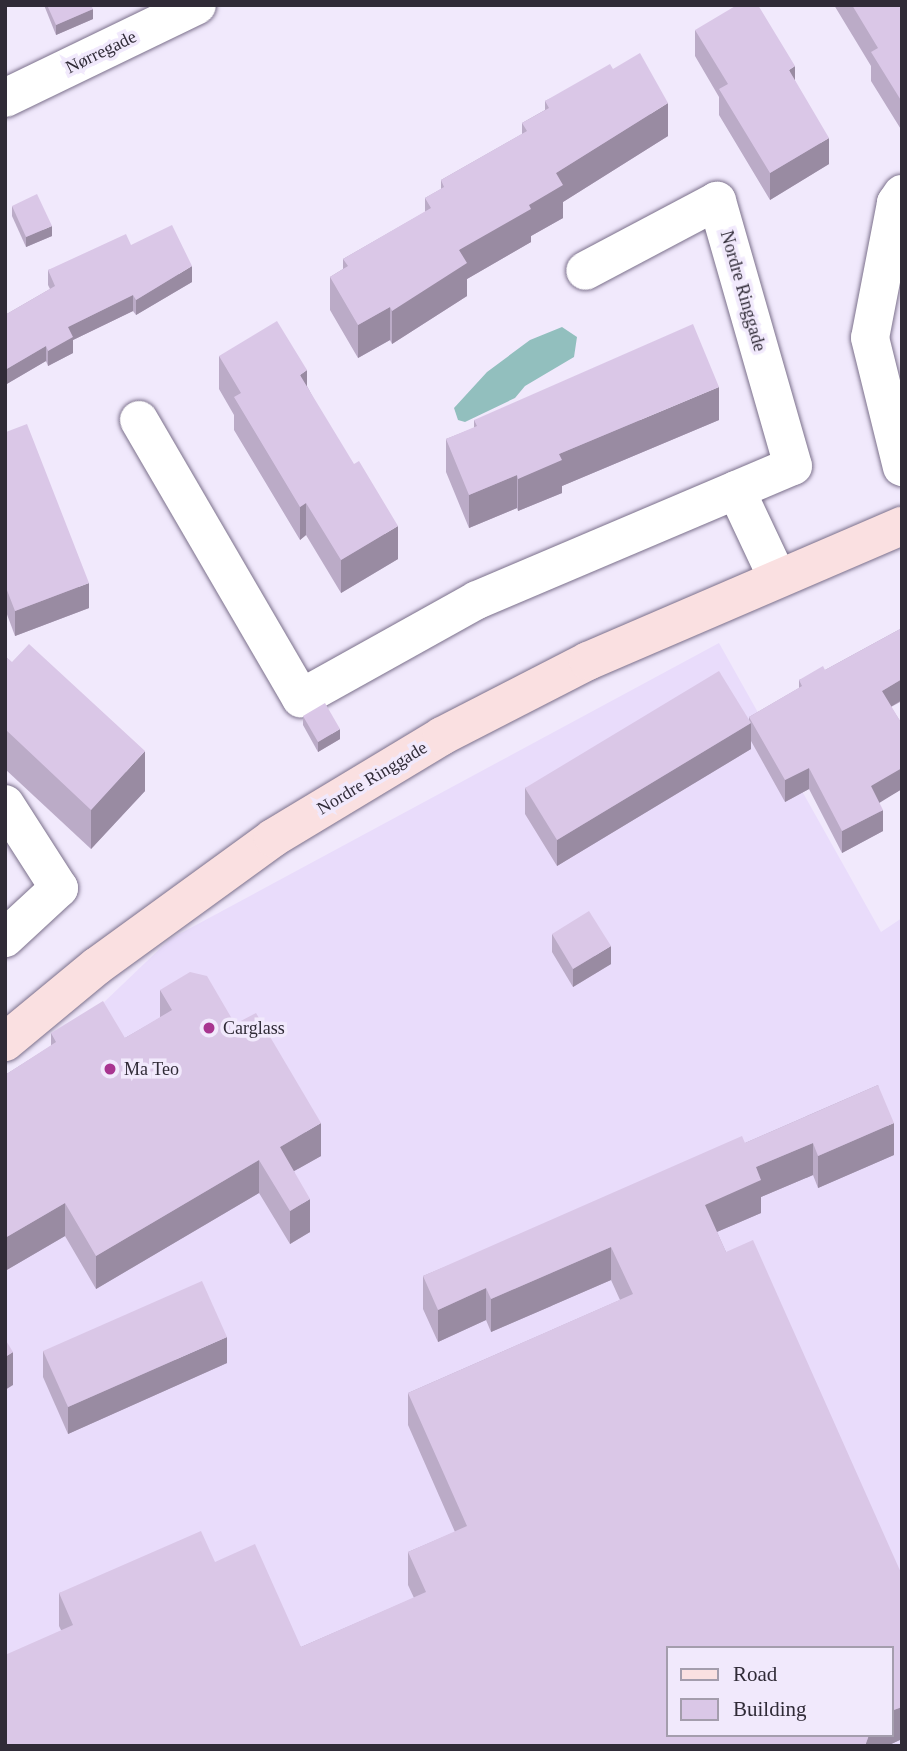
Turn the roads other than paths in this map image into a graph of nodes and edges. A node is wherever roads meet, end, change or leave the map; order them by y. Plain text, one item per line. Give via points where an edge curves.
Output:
1 (197, 5) edge
2 (5, 98) edge
3 (902, 194) edge
4 (585, 271) dead end
5 (139, 420) dead end
6 (902, 467) edge
7 (736, 490) junction
8 (902, 526) edge
9 (778, 577) junction
10 (5, 804) edge
11 (5, 938) edge
12 (5, 1042) edge

1 - 2 street, Nørregade
3 - 6 street via 896,203 870,338
4 - 7 street, Nordre Ringgade via 717,201 793,466
5 - 7 street, Nordre Ringgade via 301,698 477,600
7 - 9 street
8 - 9 street, Nordre Ringgade
9 - 12 street, Nordre Ringgade via 589,661 420,749 273,838 97,966
10 - 11 street via 59,888

